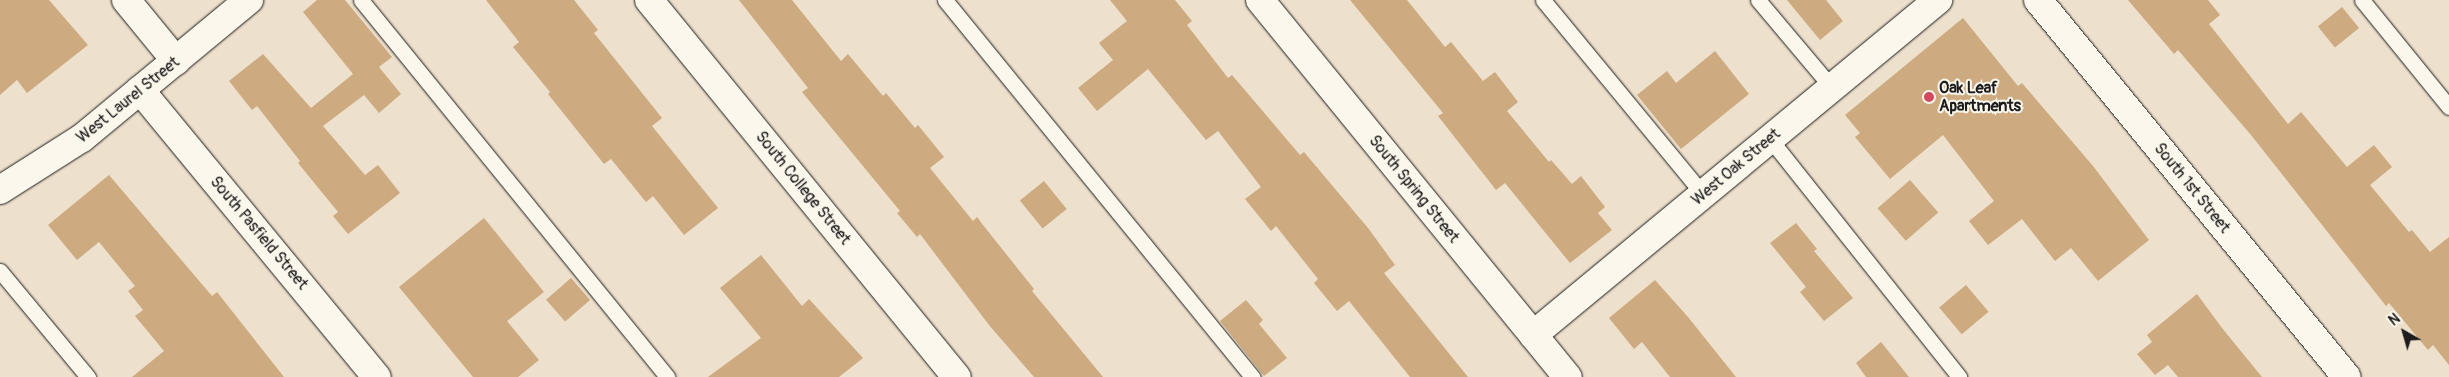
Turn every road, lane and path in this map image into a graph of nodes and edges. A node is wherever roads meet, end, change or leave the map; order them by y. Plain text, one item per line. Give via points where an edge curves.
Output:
1 (126, 0) edge
2 (249, 0) edge
3 (362, 0) edge
4 (649, 0) edge
5 (945, 0) edge
6 (1260, 0) edge
7 (1543, 0) edge
8 (1758, 0) edge
9 (1938, 0) edge
10 (2038, 0) edge
11 (2362, 0) edge
12 (176, 61) junction
13 (1832, 88) junction
14 (140, 90) junction
15 (2449, 106) edge
16 (1770, 139) junction
17 (0, 190) edge
18 (1703, 194) junction
19 (0, 271) edge
20 (1533, 335) junction
21 (88, 377) edge
22 (377, 377) edge
23 (667, 377) edge
24 (957, 377) edge
25 (1253, 377) edge
26 (1568, 377) edge
27 (1959, 377) edge
28 (2347, 377) edge

1 - 12 street
2 - 12 street, West Laurel Street
3 - 23 lane
4 - 24 street, South College Street
5 - 25 lane
6 - 20 street, South Spring Street
7 - 18 lane
8 - 13 lane
9 - 13 street, West Oak Street
10 - 28 street, South 1st Street
11 - 15 lane
12 - 14 street, West Laurel Street
13 - 16 street, West Oak Street
14 - 17 street, West Laurel Street via 82,138
14 - 22 street, South Pasfield Street
16 - 18 street, West Oak Street
16 - 27 lane
18 - 20 street, West Oak Street
19 - 21 lane
20 - 26 street, South Spring Street

